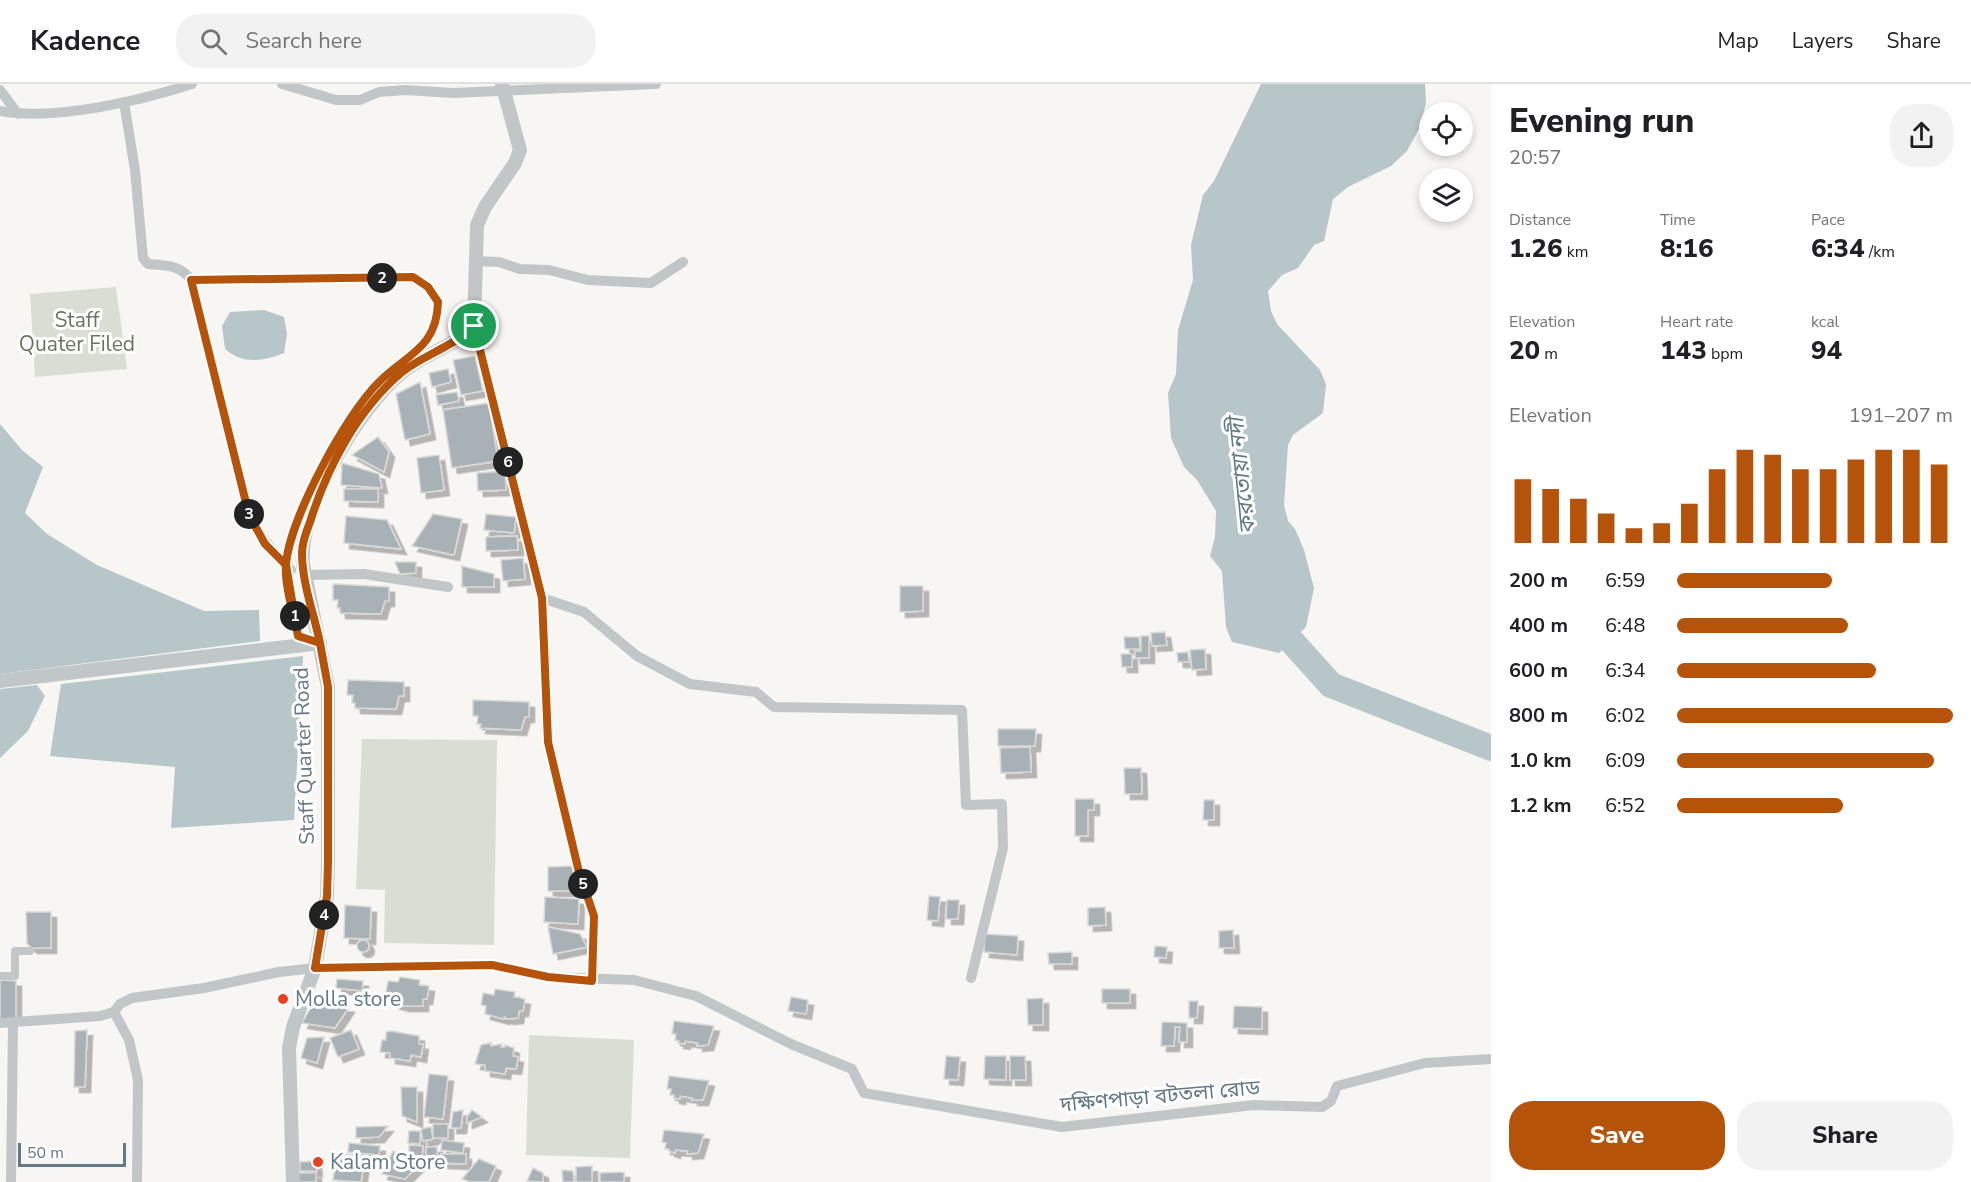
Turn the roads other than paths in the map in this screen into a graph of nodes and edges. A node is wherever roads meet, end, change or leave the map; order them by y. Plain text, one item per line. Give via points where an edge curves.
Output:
1 (192, 84) edge
2 (282, 84) edge
3 (656, 84) edge
4 (502, 88) edge
5 (0, 90) edge
6 (124, 102) junction
7 (0, 111) edge
8 (18, 114) junction
9 (476, 261) junction
10 (683, 262) dead end
11 (191, 280) junction
12 (474, 326) junction
13 (288, 567) junction
14 (305, 575) junction
15 (448, 587) dead end
16 (542, 598) junction
17 (320, 643) junction
18 (0, 681) edge
19 (30, 951) dead end
20 (315, 968) junction
21 (0, 976) edge
22 (971, 978) dead end
23 (592, 981) junction
24 (114, 1012) junction
25 (0, 1023) edge
26 (13, 1024) junction
27 (1491, 1059) edge
28 (11, 1182) edge
29 (137, 1182) edge
30 (293, 1182) edge

1 - 6 street
2 - 4 street via 336,100 360,100 379,92 405,90 453,93
3 - 4 street
4 - 9 street via 519,150 477,225
5 - 8 street
6 - 8 street
6 - 11 street via 143,258 148,264 185,271
7 - 8 street
9 - 10 street via 549,270 588,280 651,283
9 - 12 street
11 - 13 street via 249,515 265,544
11 - 13 street via 413,277 428,287 438,302 427,343 378,383 335,447 301,511
12 - 14 street, Staff Quarter Road via 452,344 402,372 356,425 320,491 302,545
12 - 16 street
13 - 17 street via 298,636
14 - 15 street via 364,574
14 - 17 street, Staff Quarter Road
16 - 22 street via 584,612 637,656 690,684 756,692 774,707 962,710 966,805 1002,804 1003,848 998,878
16 - 23 street via 548,742 579,872 594,916
17 - 18 street
17 - 20 street, Staff Quarter Road via 328,687 328,863 327,896
19 - 21 street via 15,951 15,976
20 - 23 street, দক্ষিণপাড়া বটতলা রোড via 492,965 548,977
20 - 24 street, দক্ষিণপাড়া বটতলা রোড via 132,998
20 - 30 street, Staff Quarter Road via 292,1027 289,1048
23 - 27 street, দক্ষিণপাড়া বটতলা রোড via 634,980 696,996 791,1044 852,1069 864,1093 1062,1127 1254,1105 1322,1107 1331,1101 1337,1086 1425,1064
24 - 26 street
24 - 29 street via 129,1040 138,1080
25 - 26 street
26 - 28 street

